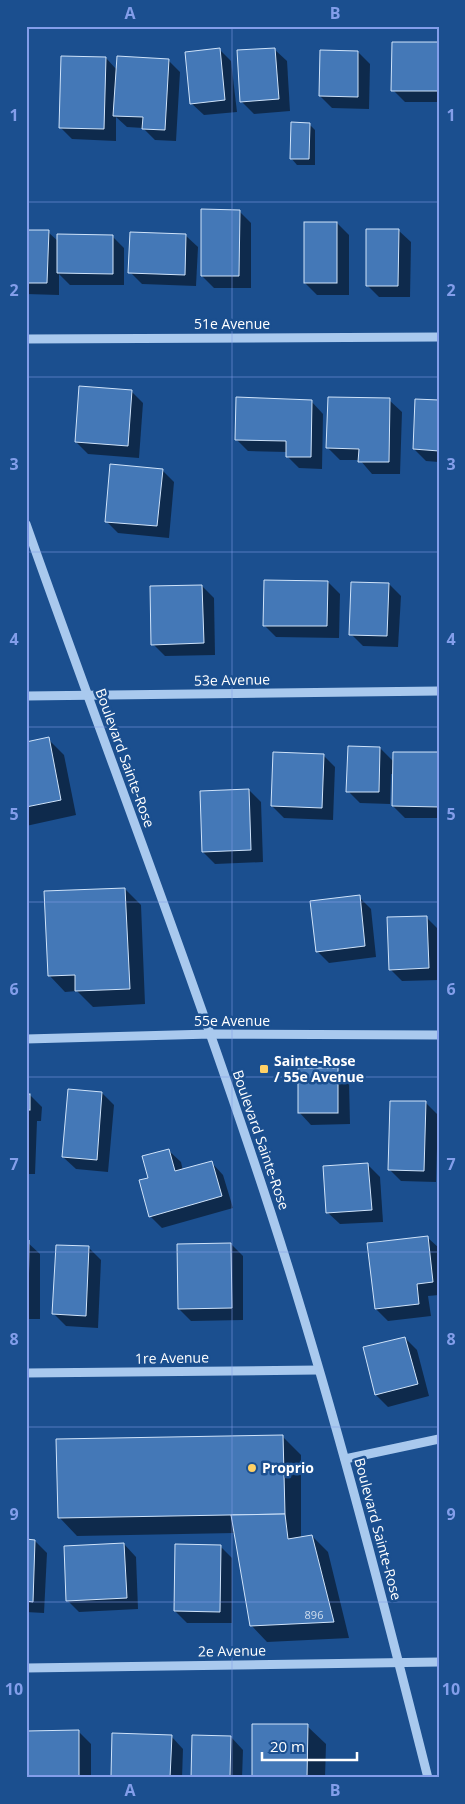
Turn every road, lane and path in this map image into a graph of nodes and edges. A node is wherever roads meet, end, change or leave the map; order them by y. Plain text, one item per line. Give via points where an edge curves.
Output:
1 (439, 338) edge
2 (26, 339) edge
3 (26, 524) edge
4 (439, 691) edge
5 (87, 695) junction
6 (26, 696) edge
7 (211, 1034) junction
8 (439, 1035) edge
9 (26, 1039) edge
10 (318, 1370) junction
11 (26, 1373) edge
12 (439, 1440) edge
13 (346, 1459) junction
14 (399, 1662) junction
15 (439, 1662) edge
16 (26, 1668) edge
17 (428, 1778) edge

1 - 2 street, 51e Avenue
3 - 5 street, Boulevard Sainte-Rose
4 - 5 street, 53e Avenue
5 - 6 street, 53e Avenue
5 - 7 street, Boulevard Sainte-Rose
7 - 8 street, 55e Avenue
7 - 9 street, 55e Avenue
7 - 10 street, Boulevard Sainte-Rose via 271,1214
10 - 11 street, 1re Avenue
10 - 13 street, Boulevard Sainte-Rose
12 - 13 street
13 - 14 street, Boulevard Sainte-Rose
14 - 15 street, 2e Avenue
14 - 16 street, 2e Avenue
14 - 17 street, Boulevard Sainte-Rose

